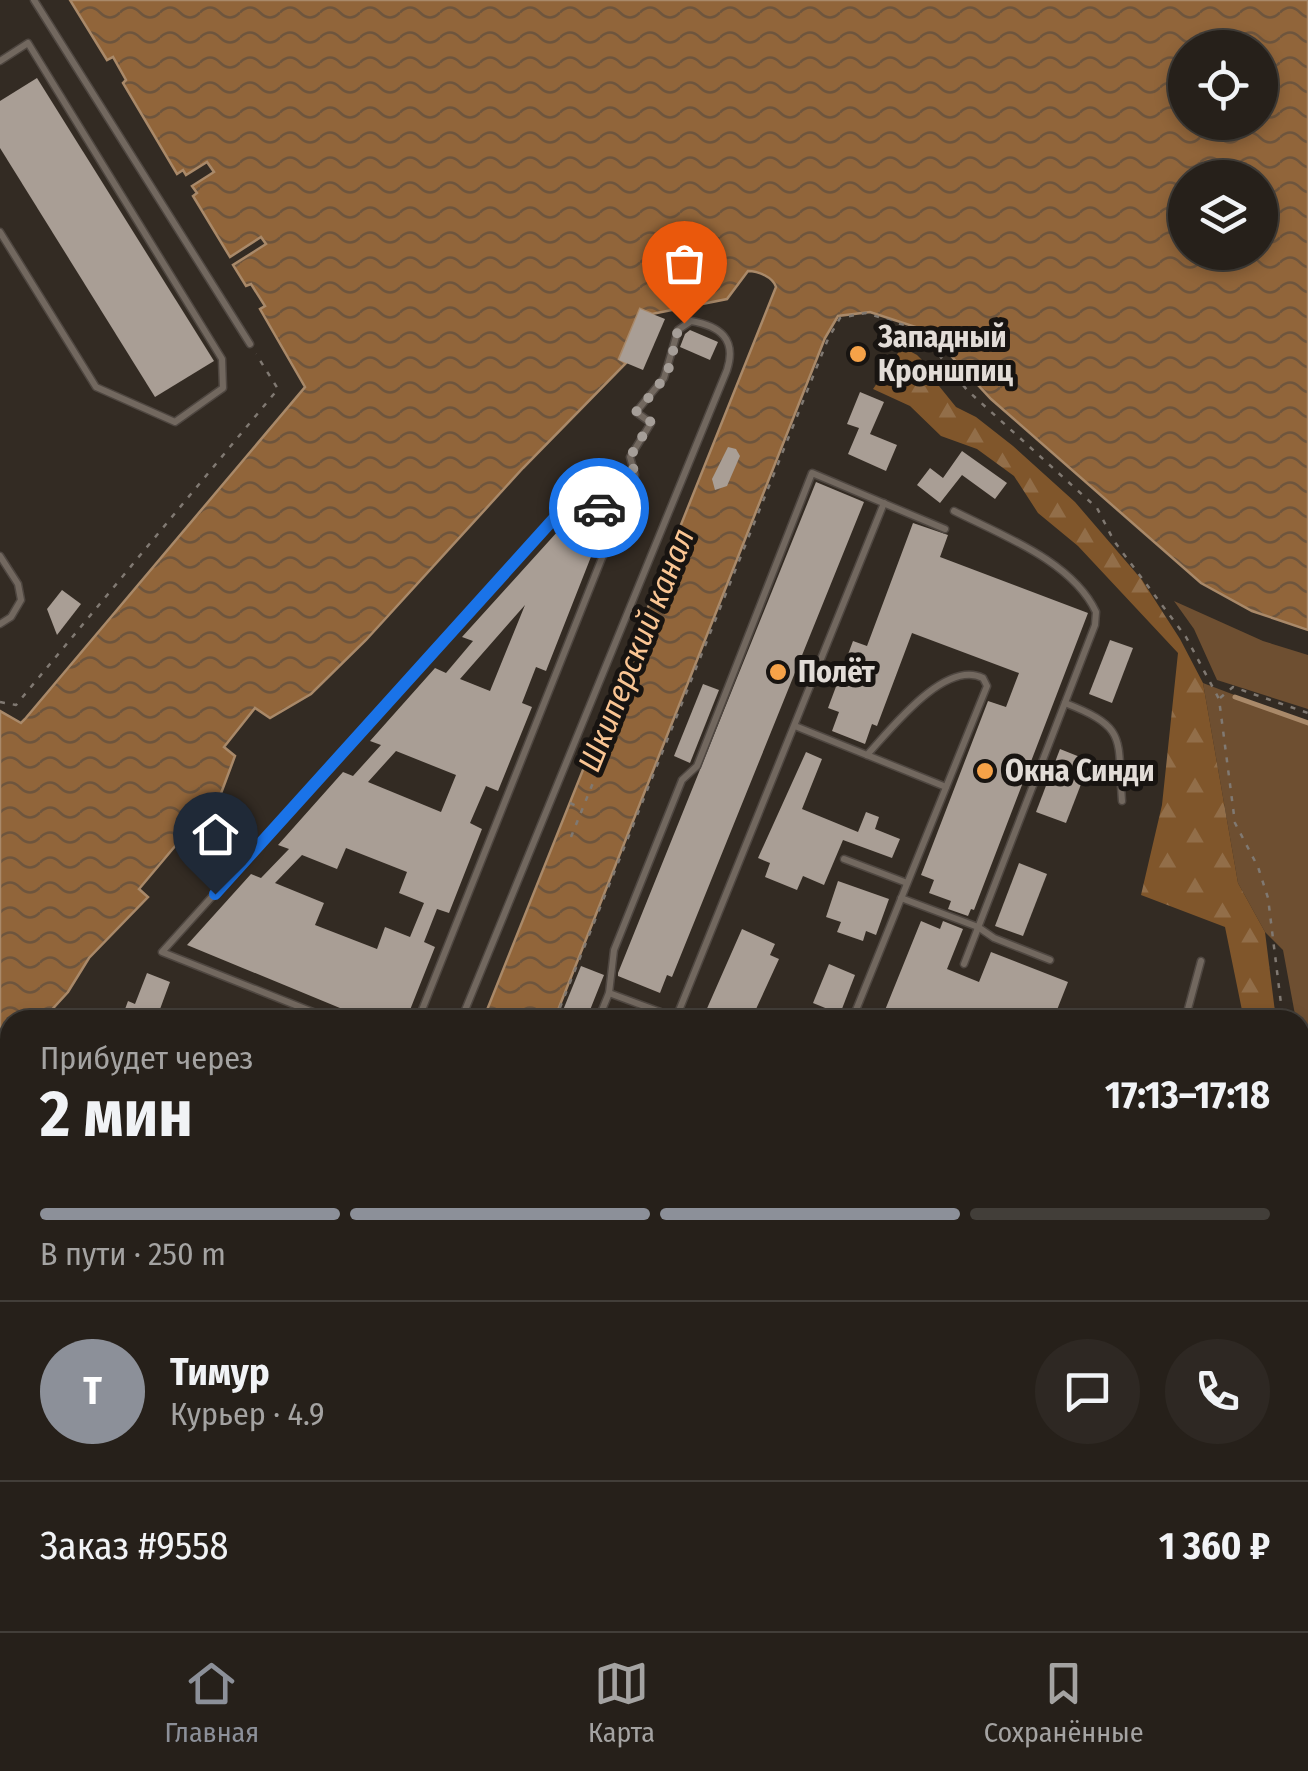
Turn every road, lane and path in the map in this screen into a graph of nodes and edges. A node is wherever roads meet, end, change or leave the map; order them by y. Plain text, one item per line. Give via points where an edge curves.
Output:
1 (34, 0) edge
2 (0, 61) edge
3 (0, 232) edge
4 (250, 344) joint
5 (884, 503) junction
6 (954, 510) dead end
7 (619, 516) junction
8 (945, 529) dead end
9 (0, 556) edge
10 (0, 624) edge
11 (635, 676) dead end
12 (1219, 699) junction
13 (0, 702) edge
14 (1064, 703) junction
15 (609, 704) dead end
16 (622, 709) junction
17 (1308, 714) edge
18 (795, 726) junction
19 (609, 742) dead end
20 (867, 755) junction
21 (597, 774) dead end
22 (946, 787) junction
23 (1122, 801) dead end
24 (570, 803) dead end
25 (583, 808) junction
26 (571, 837) dead end
27 (844, 859) dead end
28 (907, 882) junction
29 (901, 898) junction
30 (978, 927) junction
31 (1050, 960) dead end
32 (1202, 961) dead end
33 (964, 964) dead end
34 (609, 993) junction
35 (308, 1010) edge
36 (422, 1010) edge
37 (466, 1010) edge
38 (559, 1010) edge
39 (602, 1010) edge
40 (655, 1010) edge
41 (683, 1010) edge
42 (856, 1010) edge
43 (1188, 1010) edge
44 (1281, 1010) edge

1 - 4 lane
2 - 3 lane via 28,43 222,359 224,388 175,422 96,387
4 - 13 path via 278,389 16,705
5 - 8 lane
5 - 18 lane
5 - 34 lane via 812,472 697,766 682,780 614,950
6 - 14 lane via 1042,558 1092,604 1095,625
7 - 35 lane via 580,502 558,514 162,952
7 - 36 lane
7 - 37 lane via 635,475 630,457 651,422 636,412 664,378 678,330 691,320 720,331 731,348 727,370
9 - 10 lane via 21,600
11 - 16 path
12 - 17 path via 1233,686
12 - 38 path via 1186,637 1114,541 1098,508 967,390 923,335 866,314 840,318
12 - 44 path via 1236,823 1268,898
14 - 23 lane via 1110,725
14 - 30 lane
15 - 16 path
16 - 19 path
18 - 20 lane
18 - 41 lane
20 - 22 lane
20 - 22 lane via 938,685 956,674 977,675 987,686
21 - 25 path
22 - 28 lane
24 - 25 path
25 - 26 path
27 - 28 lane
28 - 29 lane
29 - 30 lane
29 - 42 lane
30 - 31 lane
30 - 33 lane
32 - 43 lane
34 - 39 lane
34 - 40 lane

